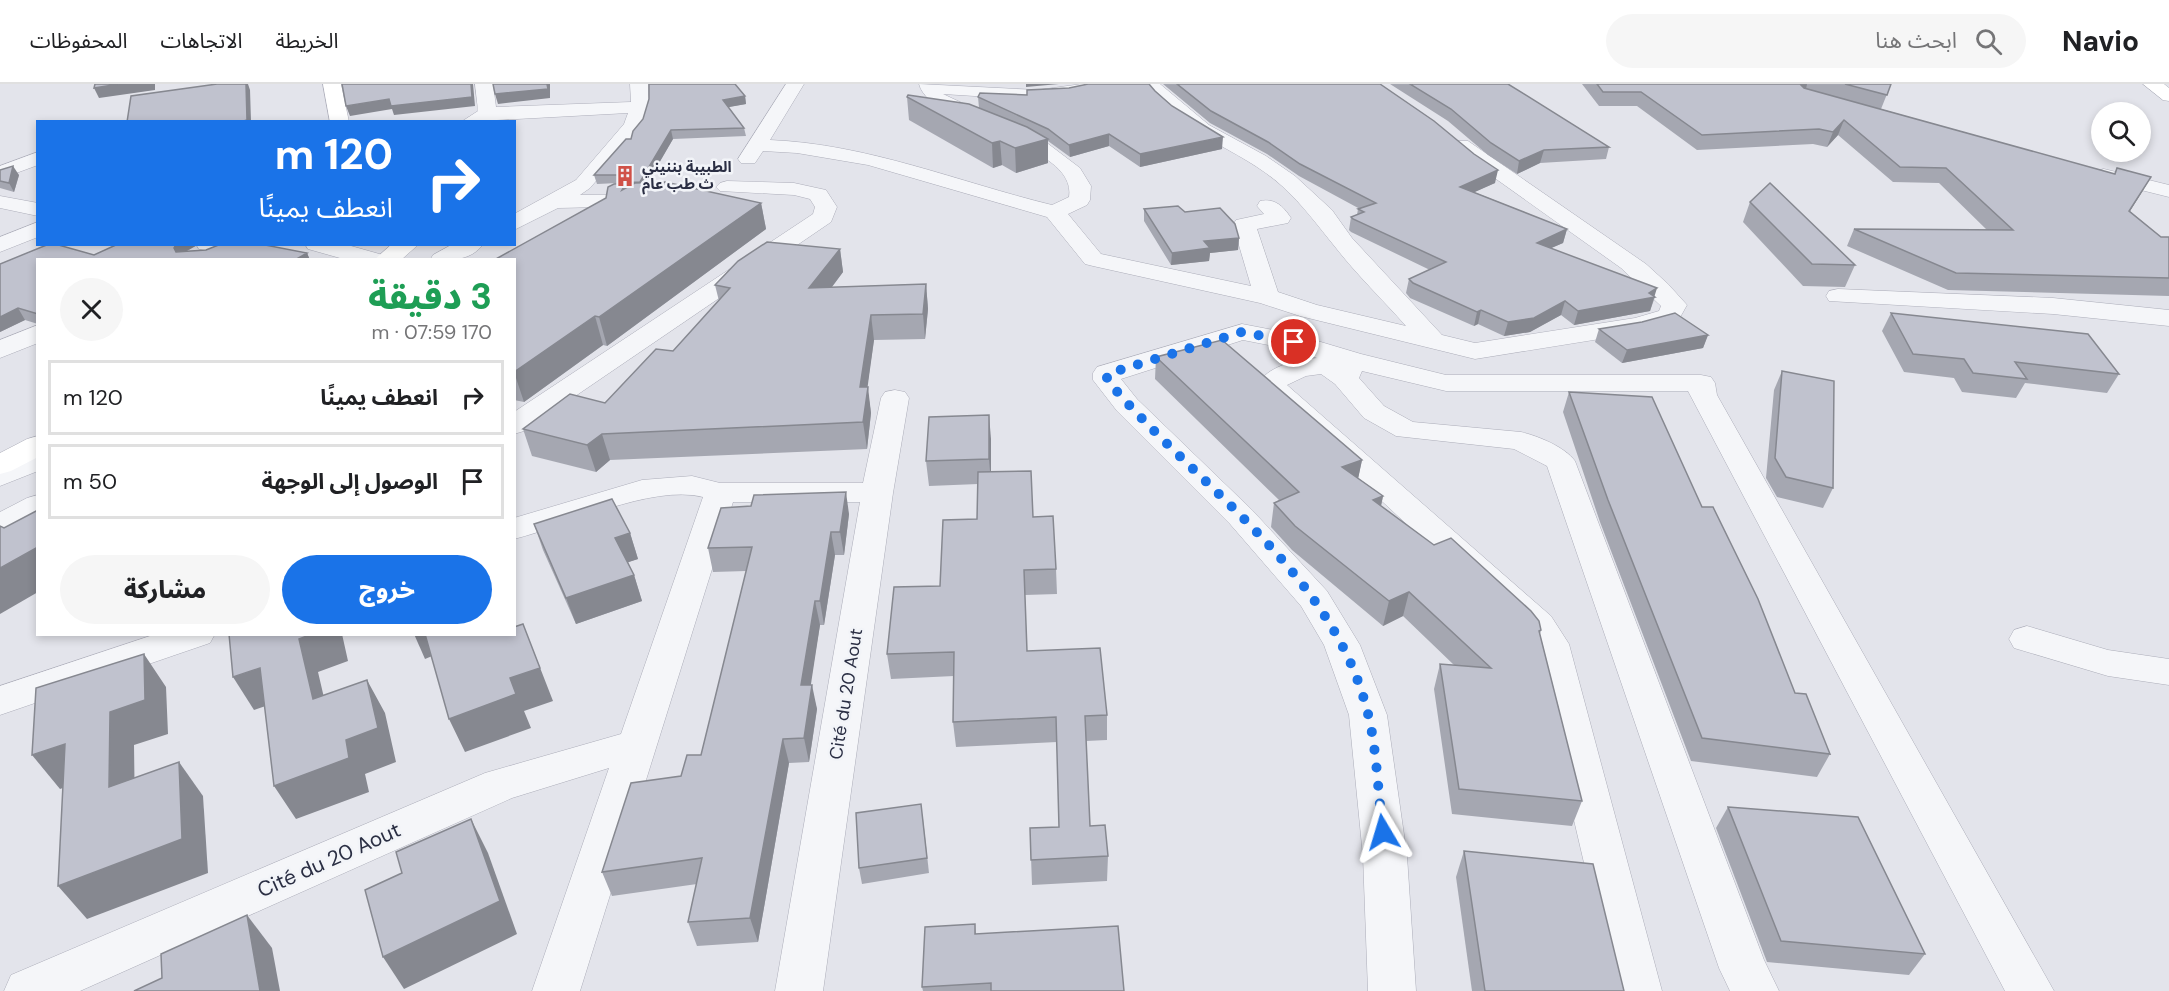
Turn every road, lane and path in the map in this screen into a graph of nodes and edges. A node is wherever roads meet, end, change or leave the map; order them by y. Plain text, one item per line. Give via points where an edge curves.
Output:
1 (332, 84) edge
2 (484, 84) edge
3 (639, 84) edge
4 (795, 84) edge
5 (1108, 84) edge
6 (1151, 84) edge
7 (2152, 84) edge
8 (929, 86) edge
9 (2169, 96) edge
10 (640, 107) junction
11 (488, 113) junction
12 (340, 120) edge
13 (474, 120) edge
14 (1448, 134) edge
15 (759, 145) junction
16 (36, 159) edge
17 (2089, 171) edge
18 (0, 173) edge
19 (2169, 191) edge
20 (661, 199) edge
21 (618, 201) junction
22 (0, 202) edge
23 (554, 202) junction
24 (1268, 206) dead end
25 (36, 210) edge
26 (1056, 212) junction
27 (578, 221) edge
28 (516, 222) edge
29 (36, 230) edge
30 (0, 245) edge
31 (215, 246) edge
32 (323, 246) edge
33 (405, 246) edge
34 (468, 246) edge
35 (195, 258) edge
36 (368, 258) edge
37 (388, 258) edge
38 (445, 258) edge
39 (1838, 296) edge
40 (1266, 297) junction
41 (2169, 318) edge
42 (36, 334) edge
43 (1433, 341) junction
44 (1, 350) edge
45 (1348, 369) junction
46 (895, 398) dead end
47 (516, 424) edge
48 (36, 446) edge
49 (36, 460) edge
50 (0, 465) edge
51 (0, 477) edge
52 (720, 492) junction
53 (877, 493) junction
54 (36, 506) edge
55 (0, 525) edge
56 (519, 525) edge
57 (191, 636) edge
58 (2027, 639) dead end
59 (2169, 672) edge
60 (0, 701) edge
61 (636, 745) junction
62 (28, 991) edge
63 (556, 991) edge
64 (799, 991) edge
65 (1392, 991) edge
66 (1638, 991) edge
67 (1755, 991) edge
68 (2030, 991) edge

1 - 12 street
2 - 11 street
3 - 10 street
4 - 15 street
5 - 8 street via 1038,95
6 - 43 street via 1202,129 1288,180 1324,214 1344,243
7 - 9 street
8 - 26 street via 938,100 1047,150 1069,167 1080,186 1079,200
10 - 11 street
10 - 23 street via 633,126 584,184
11 - 13 street
14 - 43 street via 1480,161 1657,284 1674,305 1669,316 1637,325 1475,351
15 - 26 street via 835,151
15 - 47 street via 719,192 794,189 818,195 826,207 823,217
16 - 18 street
17 - 19 street
20 - 21 street
21 - 23 street
21 - 27 street
22 - 25 street
23 - 28 street
24 - 40 street via 1280,218 1244,225
26 - 40 street via 1093,259
29 - 30 street
31 - 35 street
32 - 36 street
33 - 37 street
34 - 38 street
39 - 41 street via 2053,306
40 - 43 street
42 - 44 street
45 - 65 street via 1294,342 1242,332 1107,374 1107,380 1315,599 1342,645 1368,715 1385,856
45 - 66 street via 1314,366 1277,377 1274,387 1538,625 1551,644
45 - 67 street via 1374,412 1406,430 1521,441 1560,461 1743,968
45 - 68 street via 1446,383 1701,383 1703,395
46 - 53 street, Cité du 20 Aout
48 - 50 street
49 - 51 street
52 - 53 street
52 - 56 street via 692,485 642,489
52 - 61 street
53 - 64 street, Cité du 20 Aout
54 - 55 street
57 - 60 street
58 - 59 street via 2108,663
61 - 62 street, Cité du 20 Aout via 500,785
61 - 63 street

